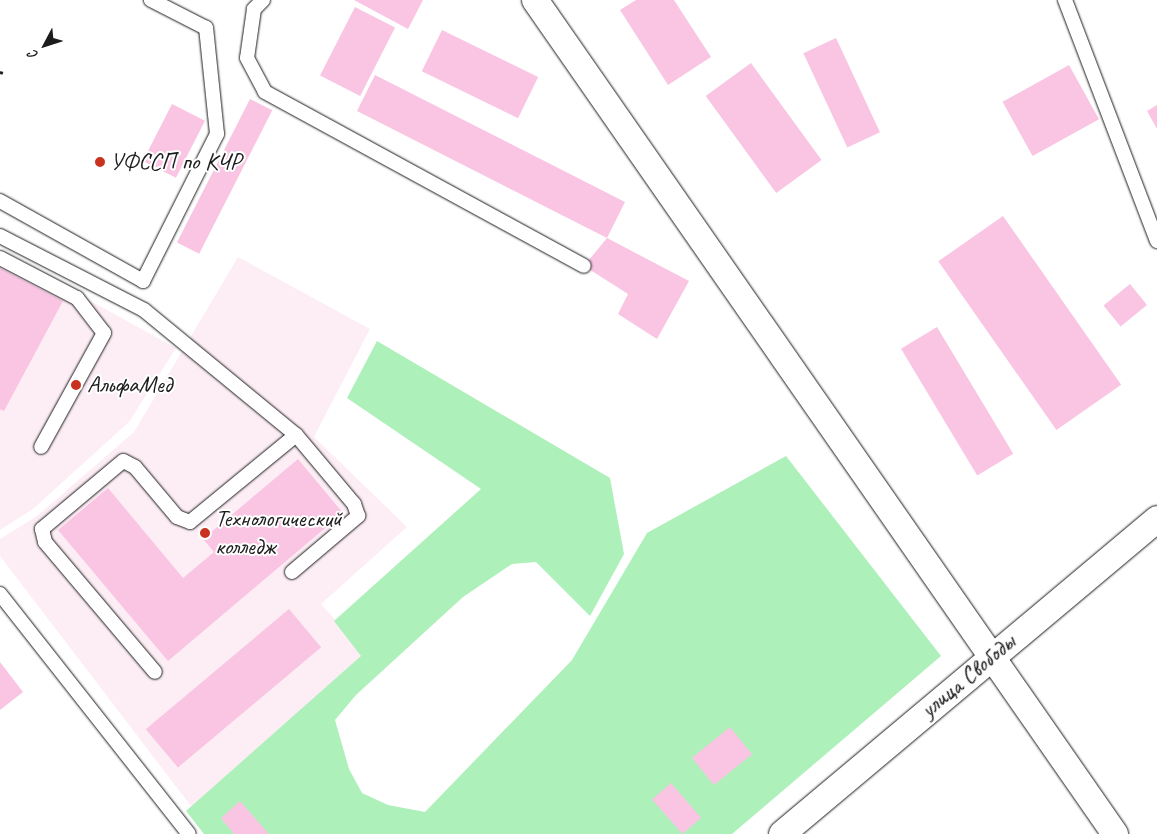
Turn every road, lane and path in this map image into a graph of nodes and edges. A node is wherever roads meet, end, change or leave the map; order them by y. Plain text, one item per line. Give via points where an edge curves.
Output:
1 (151, 0) edge
2 (263, 0) edge
3 (535, 0) edge
4 (1065, 0) edge
5 (0, 202) edge
6 (0, 236) edge
7 (1157, 241) edge
8 (0, 258) edge
9 (584, 266) dead end
10 (296, 435) junction
11 (41, 446) dead end
12 (1157, 519) edge
13 (292, 572) dead end
14 (0, 594) edge
15 (990, 656) junction
16 (155, 672) dead end
17 (189, 834) edge
18 (782, 834) edge
19 (1115, 834) edge

1 - 5 lane via 206,28 217,134 144,281
2 - 9 lane via 254,9 247,58 265,92
3 - 15 street
4 - 7 lane
6 - 10 lane via 144,310
8 - 11 lane via 78,298 104,333
10 - 13 lane via 354,504 358,516
10 - 16 lane via 190,522 177,517 135,467 123,461 42,529 45,542
12 - 15 street, улица Свободы
14 - 17 lane
15 - 18 street, улица Свободы
15 - 19 street

